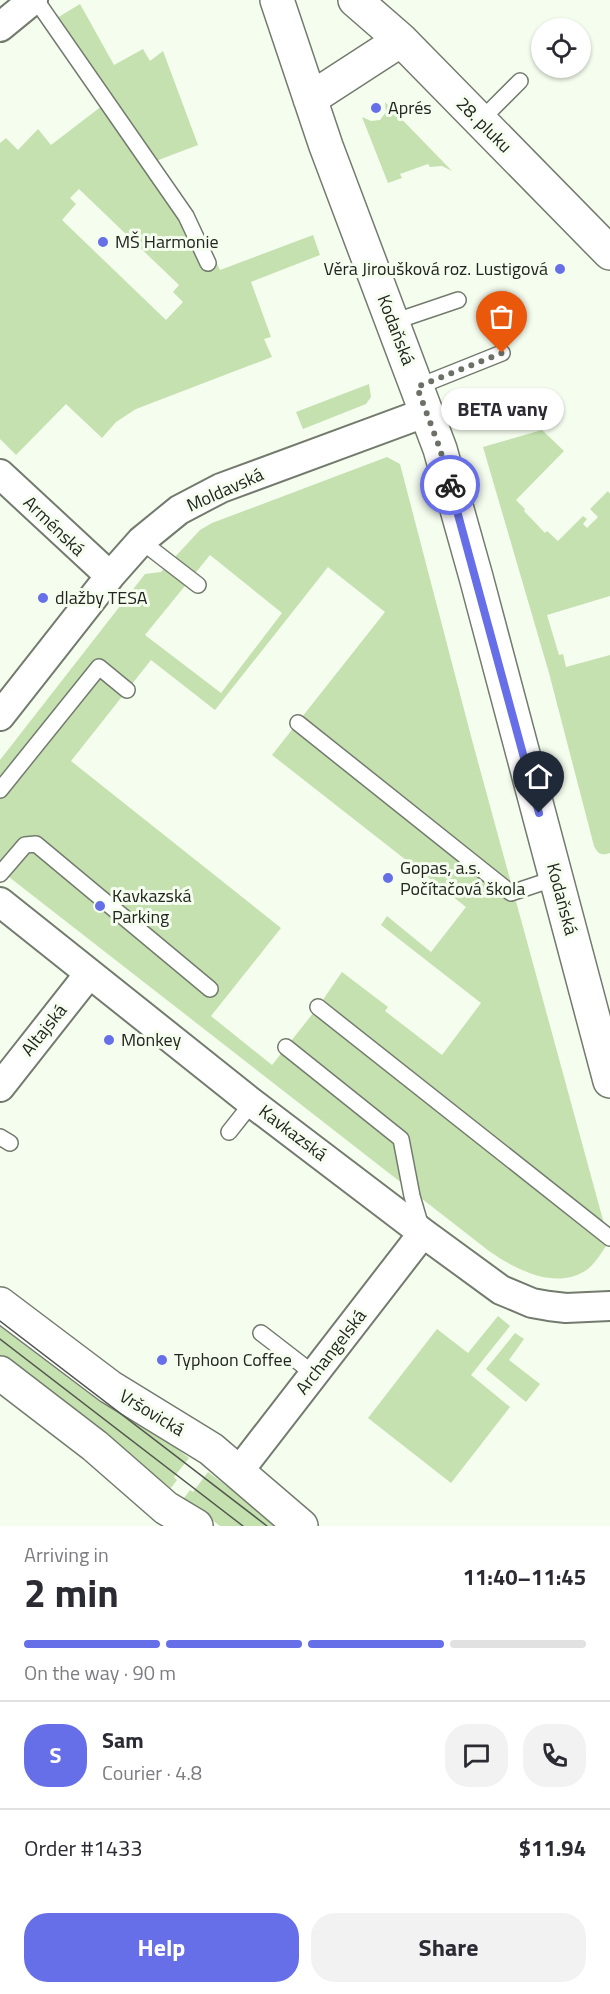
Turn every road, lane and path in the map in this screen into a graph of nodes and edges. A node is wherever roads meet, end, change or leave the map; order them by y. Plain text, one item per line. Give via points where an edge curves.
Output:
1 (34, 0) edge
2 (277, 0) edge
3 (356, 0) edge
4 (0, 27) edge
5 (401, 40) junction
6 (520, 81) dead end
7 (310, 99) junction
8 (480, 121) junction
9 (610, 253) edge
10 (208, 263) dead end
11 (458, 300) dead end
12 (393, 322) junction
13 (502, 353) dead end
14 (422, 400) junction
15 (0, 474) edge
16 (141, 541) junction
17 (110, 576) junction
18 (198, 585) dead end
19 (127, 690) dead end
20 (0, 716) edge
21 (298, 723) dead end
22 (0, 790) edge
23 (0, 874) edge
24 (556, 878) junction
25 (0, 902) edge
26 (89, 974) junction
27 (210, 989) dead end
28 (318, 1007) dead end
29 (286, 1047) dead end
30 (7, 1077) edge
31 (610, 1081) edge
32 (252, 1103) junction
33 (229, 1132) dead end
34 (423, 1233) junction
35 (610, 1238) edge
36 (0, 1304) edge
37 (610, 1306) edge
38 (261, 1333) dead end
39 (0, 1373) edge
40 (314, 1374) junction
41 (239, 1471) junction
42 (196, 1526) edge
43 (301, 1526) edge

1 - 4 street
1 - 10 lane via 186,216
2 - 7 street, Kodaňská
3 - 5 street, 28. pluku
5 - 7 street
5 - 8 street, 28. pluku
6 - 8 lane
7 - 12 street, Kodaňská
8 - 9 street, 28. pluku
11 - 12 lane
12 - 14 street, Kodaňská
13 - 14 lane
14 - 16 street, Moldavská via 200,498 163,521
14 - 24 street, Kodaňská via 476,577
15 - 17 street, Arménská
16 - 17 street, Moldavská
16 - 18 lane
17 - 20 street, Moldavská
19 - 22 lane via 99,667
21 - 24 lane via 511,893
23 - 27 lane via 25,845 36,844
24 - 31 street, Kodaňská
25 - 26 street, Kavkazská
26 - 30 street, Altajská
26 - 32 street, Kavkazská
28 - 35 lane
29 - 34 lane via 400,1139
32 - 33 lane
32 - 34 street, Kavkazská
34 - 37 street, Kavkazská via 515,1297 549,1306
34 - 40 street, Archangelská
36 - 41 street, Vršovická via 110,1387 201,1442
38 - 40 lane
39 - 42 street via 95,1446 165,1508
40 - 41 street, Archangelská
41 - 43 street, Vršovická

